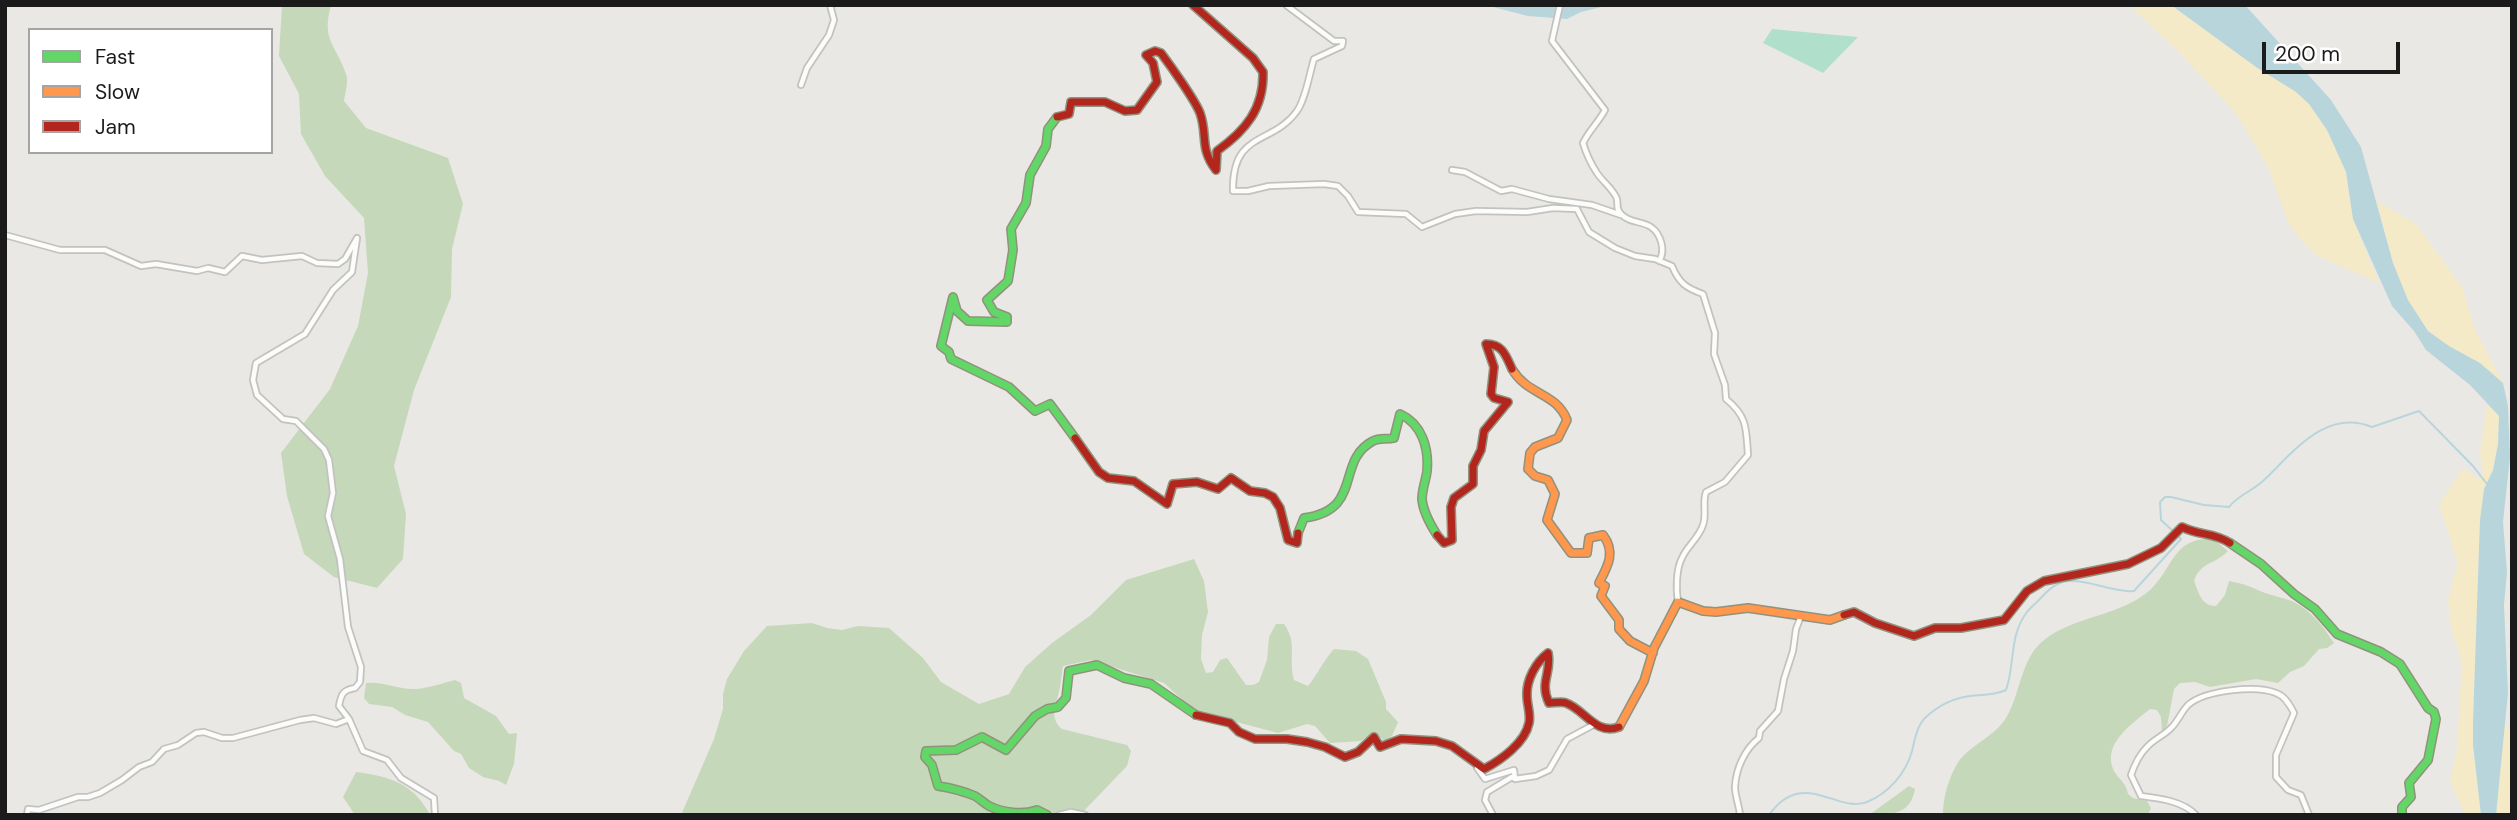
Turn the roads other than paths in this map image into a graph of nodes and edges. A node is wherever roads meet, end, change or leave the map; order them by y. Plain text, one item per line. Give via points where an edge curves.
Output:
1 (830, 5) edge
2 (1194, 5) edge
3 (1286, 5) edge
4 (1560, 5) edge
5 (801, 85) dead end
6 (1452, 170) dead end
7 (1622, 216) junction
8 (5, 235) edge
9 (1659, 261) junction
10 (1678, 602) junction
11 (1801, 616) junction
12 (1653, 653) junction
13 (349, 719) junction
14 (1595, 724) junction
15 (1477, 767) junction
16 (1514, 779) junction
17 (27, 815) edge
18 (435, 815) edge
19 (1047, 815) edge
20 (1059, 815) edge
21 (1085, 815) edge
22 (1493, 815) edge
23 (1740, 815) edge
24 (2196, 815) edge
25 (2309, 815) edge
26 (2403, 815) edge

1 - 5 street via 834,20 829,34
2 - 12 street via 1264,74 1252,122 1217,151 1216,170 1203,143 1200,113 1167,61 1155,51 1146,54 1157,82 1137,111 1104,102 1071,102 1069,114 1057,116 1048,129 1046,146 1030,175 1026,204 1011,229 1008,281 987,300 1007,322 968,321 957,311 953,297 941,346 951,359 1009,387 1035,411 1050,404 1108,478 1133,481 1167,504 1173,484 1202,482 1218,489 1234,479 1249,491 1274,499 1288,540 1294,544 1304,518 1328,513 1343,495 1357,456 1378,438 1394,438 1401,414 1424,438 1428,459 1421,493 1424,508 1436,534 1444,543 1452,540 1454,498 1473,484 1484,430 1508,402 1491,394 1494,367 1486,344 1494,344 1505,351 1519,379 1532,391 1556,401 1567,420 1558,438 1529,452 1528,469 1548,480 1555,494 1547,520 1571,553 1587,553 1589,538 1598,534 1607,539 1611,558 1599,583 1605,586 1601,596 1619,620 1619,629
3 - 9 street via 1326,36 1343,41 1342,46 1314,60 1298,110 1284,125 1244,150 1233,171 1233,191 1338,186 1358,212 1406,214 1422,227 1476,211 1577,209 1589,232 1625,252
4 - 7 street via 1552,41 1605,110 1583,143 1597,174 1617,198
6 - 7 street via 1501,191 1512,189 1592,205
7 - 9 street via 1657,233 1663,256
8 - 13 street via 60,250 104,250 141,266 225,272 242,256 262,260 302,256 317,263 338,264 357,238 352,272 333,290 305,334 256,363 253,380 257,396 283,419 296,421 329,460 333,493 328,516 340,559 348,626 361,667 355,688 341,694 339,706
9 - 10 street via 1672,266 1679,282 1703,294 1726,399 1738,409 1747,433 1748,455 1725,482 1706,492 1703,528 1682,558
10 - 11 street via 1703,611 1748,608
10 - 12 street
11 - 23 street via 1777,711 1744,753 1739,769 1735,787
11 - 26 street via 1830,620 1854,612 1914,636 1935,628 1997,622 2004,620 2028,590 2053,577 2128,564 2161,548 2182,527 2194,534 2216,534 2261,564 2337,634 2381,652 2405,670 2434,712 2428,760 2409,783 2412,798 2402,807
12 - 14 street via 1644,681 1618,729
13 - 17 street via 336,724 314,718 233,738 196,733 100,793 28,809
13 - 18 street via 363,751 387,760 401,778 434,797
14 - 15 street via 1565,702 1549,704 1542,691 1550,663 1548,653 1527,681 1528,728 1499,761 1484,769
14 - 16 street via 1567,739 1549,769
15 - 16 street via 1485,779 1514,770
15 - 19 street via 1453,746 1432,739 1402,738 1380,747 1374,737 1345,757 1307,742 1255,739 1230,723 1194,715 1152,684 1088,666 1069,671 1066,698 1058,707 1033,718 1006,750 982,737 956,750 926,751 938,786 1000,809 1026,814 1037,810
16 - 22 street via 1487,792 1485,800
20 - 21 street
24 - 25 street via 2180,805 2140,796 2131,775 2135,765 2147,747 2201,697 2259,689 2278,693 2294,713 2277,755 2276,777 2301,795

